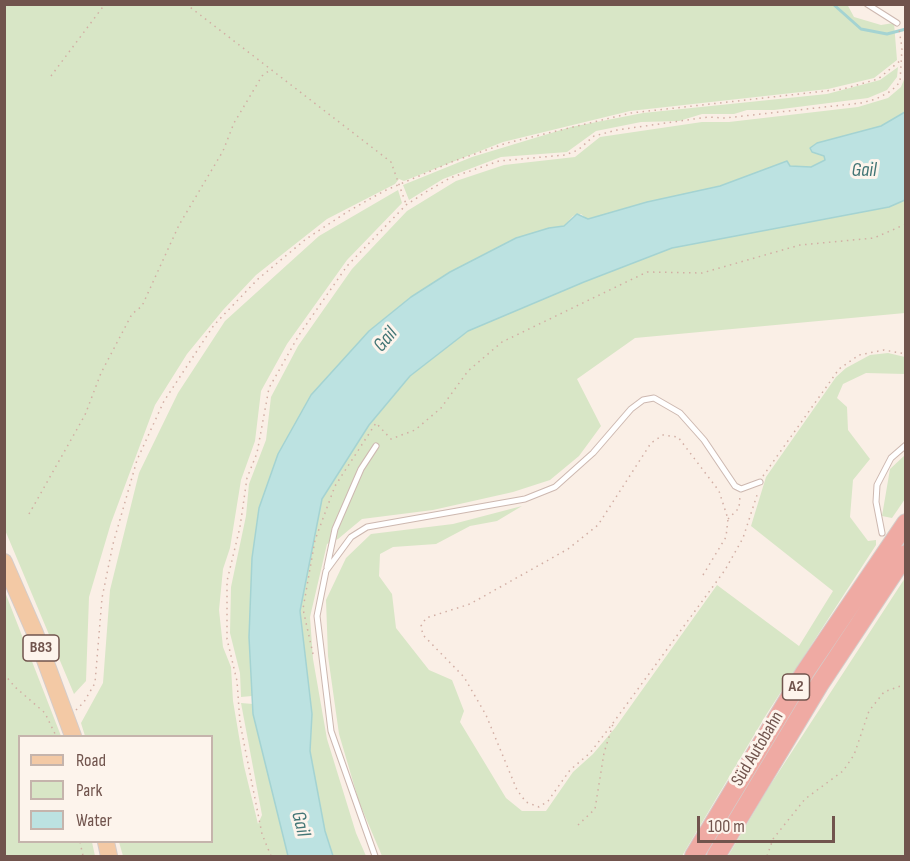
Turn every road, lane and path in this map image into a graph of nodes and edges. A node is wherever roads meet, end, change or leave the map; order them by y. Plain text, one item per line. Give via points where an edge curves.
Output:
1 (105, 4) edge
2 (186, 4) edge
3 (867, 4) edge
4 (897, 23) dead end
5 (906, 36) edge
6 (902, 60) junction
7 (270, 70) junction
8 (51, 76) dead end
9 (399, 184) junction
10 (406, 205) junction
11 (906, 224) edge
12 (906, 354) edge
13 (906, 445) edge
14 (376, 446) dead end
15 (760, 482) junction
16 (741, 489) junction
17 (29, 514) dead end
18 (728, 519) junction
19 (906, 523) edge
20 (882, 533) joint
21 (884, 553) junction
22 (906, 554) edge
23 (4, 562) edge
24 (326, 571) junction
25 (703, 575) dead end
26 (320, 653) junction
27 (4, 674) edge
28 (906, 684) edge
29 (67, 718) junction
30 (613, 723) junction
31 (56, 735) edge
32 (73, 735) edge
33 (578, 825) dead end
34 (271, 856) edge
35 (375, 856) edge
36 (694, 856) edge
37 (716, 856) edge
38 (767, 856) edge

1 - 8 path
2 - 7 path
3 - 4 lane
5 - 6 path via 901,37
6 - 9 path via 878,79 843,89 631,113 570,126 489,149
6 - 10 path via 900,82 876,99 601,133 565,155 508,159 472,170
7 - 9 path via 391,162
7 - 17 path via 262,76 234,123 223,151 179,225 142,306 132,314 101,373 86,415
9 - 10 path
9 - 29 path via 306,239 258,279 214,325 186,365 164,401 137,460 102,598 95,683 84,702
10 - 34 path via 347,267 299,335 269,388 257,453 247,478 227,581 227,629 240,723 262,834
11 - 26 path via 874,238 800,245 702,273 647,272 502,342 468,371 441,408 415,430 391,439 376,423 335,486 315,540 303,609 312,654
12 - 15 path via 884,350 859,356 839,369
13 - 20 lane via 891,458 877,485
14 - 24 lane via 361,469 335,529
15 - 16 lane
15 - 30 path via 747,528 725,570
16 - 18 path via 739,508
16 - 24 lane via 680,413 654,398 643,400 555,487 525,499 367,527 351,537
18 - 25 path via 726,537
18 - 30 path via 718,491 678,437 663,435 651,443 598,525 568,549 470,604 426,618 421,626 423,635 464,677 526,802 538,807 548,801
19 - 21 highway, Süd Autobahn / A2
20 - 21 highway
21 - 36 highway, Süd Autobahn / A2 via 805,672
22 - 37 highway, Süd Autobahn / A2 via 819,685
23 - 29 main road, B83
24 - 26 lane via 317,616
26 - 35 lane via 331,731
27 - 31 path via 45,713
28 - 38 path via 884,692 869,711 854,755 843,771 805,799 773,839
29 - 32 main road, B83
30 - 33 path via 595,809

